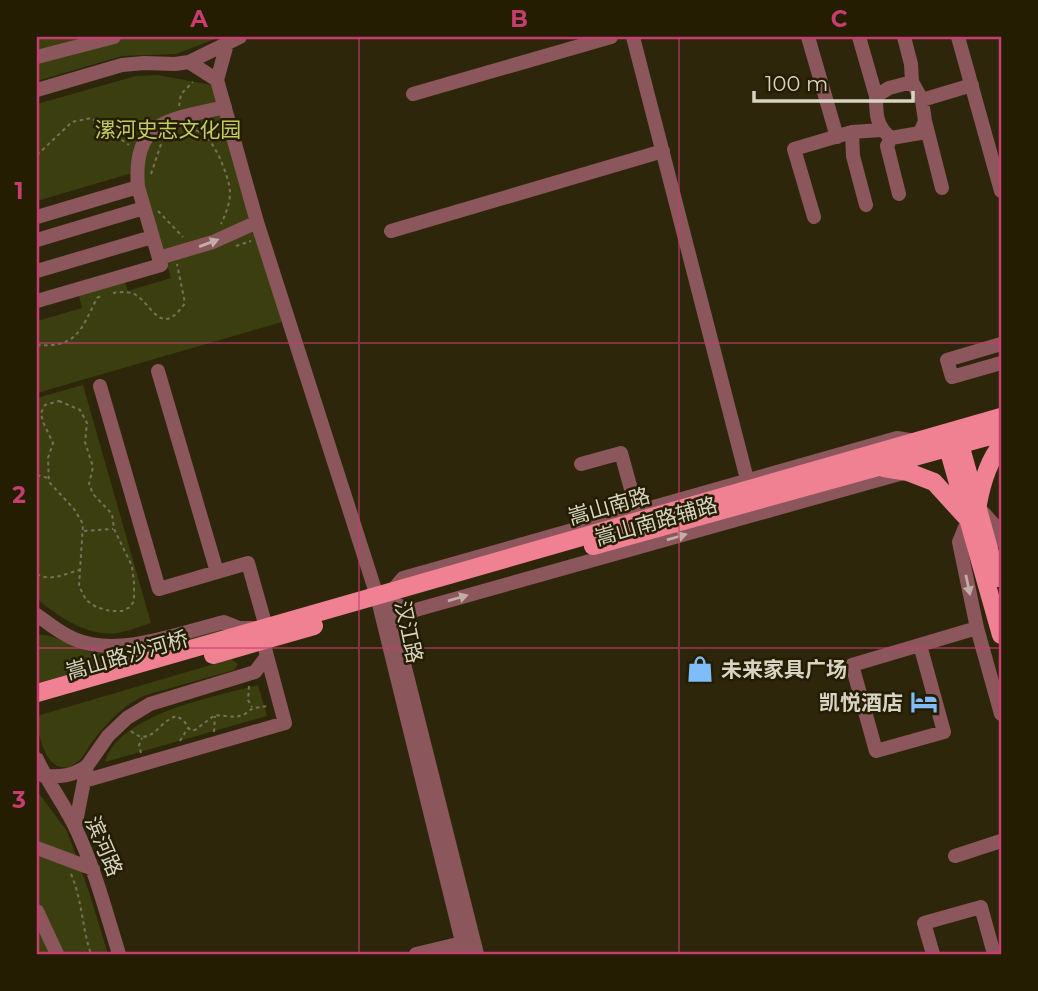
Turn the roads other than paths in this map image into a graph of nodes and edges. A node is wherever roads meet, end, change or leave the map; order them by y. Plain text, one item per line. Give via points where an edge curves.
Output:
1 (114, 37) edge
2 (611, 37) edge
3 (633, 37) edge
4 (808, 37) edge
5 (859, 37) edge
6 (904, 37) edge
7 (958, 37) edge
8 (234, 40) edge
9 (37, 57) edge
10 (189, 62) junction
11 (211, 75) junction
12 (912, 82) junction
13 (972, 85) junction
14 (37, 90) edge
15 (413, 94) dead end
16 (876, 96) junction
17 (922, 100) junction
18 (225, 107) junction
19 (925, 121) junction
20 (852, 132) junction
21 (886, 134) junction
22 (837, 137) junction
23 (663, 151) junction
24 (138, 187) junction
25 (942, 188) dead end
26 (1001, 191) edge
27 (899, 194) dead end
28 (866, 205) dead end
29 (149, 207) junction
30 (37, 217) edge
31 (814, 217) dead end
32 (257, 222) junction
33 (391, 231) dead end
34 (152, 237) junction
35 (37, 240) edge
36 (159, 258) junction
37 (37, 271) edge
38 (37, 301) edge
39 (1001, 344) edge
40 (1001, 363) edge
41 (158, 371) dead end
42 (100, 386) dead end
43 (1001, 417) edge
44 (1001, 433) edge
45 (953, 441) junction
46 (1001, 445) edge
47 (923, 448) junction
48 (581, 464) dead end
49 (877, 467) junction
50 (908, 472) junction
51 (750, 490) junction
52 (786, 492) junction
53 (803, 501) junction
54 (973, 513) junction
55 (640, 521) junction
56 (1001, 541) edge
57 (998, 565) edge
58 (218, 572) junction
59 (1001, 591) edge
60 (386, 600) junction
61 (37, 615) edge
62 (37, 627) edge
63 (977, 628) junction
64 (58, 630) junction
65 (1001, 636) edge
66 (264, 638) junction
67 (230, 643) junction
68 (982, 644) junction
69 (920, 645) junction
70 (37, 693) edge
71 (37, 705) edge
72 (1001, 714) edge
73 (37, 760) edge
74 (86, 774) junction
75 (44, 776) junction
76 (75, 827) junction
77 (1001, 841) edge
78 (37, 848) edge
79 (955, 856) dead end
80 (93, 869) junction
81 (37, 911) edge
82 (1001, 946) edge
83 (463, 948) edge
84 (57, 954) edge
85 (119, 954) edge
86 (416, 954) edge
87 (477, 954) edge
88 (933, 954) edge
89 (995, 954) edge

1 - 9 street
2 - 15 street
3 - 23 street
4 - 22 street
5 - 16 street
6 - 12 street
7 - 13 street
8 - 10 street
8 - 11 street
10 - 11 street
10 - 14 street via 122,65
11 - 18 street
12 - 16 street
12 - 17 street
13 - 17 street
13 - 26 street
16 - 21 street via 876,113
17 - 19 street
18 - 24 street via 160,124 140,146
18 - 32 street
19 - 21 street via 920,133
19 - 25 street
20 - 21 street
20 - 22 street
20 - 28 street via 853,156
21 - 27 street
22 - 31 street via 794,149
23 - 33 street
23 - 51 street
24 - 29 street
24 - 30 street
29 - 34 street
29 - 35 street
36 -> 32 street via 213,242
32 - 60 street
34 - 36 street
34 - 37 street
36 - 38 street via 161,265
39 - 40 street via 947,360 952,377
41 - 58 street
42 - 58 street via 159,589
43 - 45 main road, 嵩山南路
44 - 45 main road, 嵩山南路
45 - 47 main road, 嵩山南路
45 - 54 main road
46 - 54 main road
47 - 49 main road, 嵩山南路
47 - 50 street
47 - 51 main road, 嵩山南路
48 - 55 street via 621,453
49 - 50 main road
49 - 52 main road, 嵩山南路
50 - 53 street, 嵩山南路辅路
50 - 54 main road via 934,482
51 - 52 main road, 嵩山南路
51 - 55 main road, 嵩山南路
52 - 53 street
60 -> 53 street, 嵩山南路辅路 via 412,611
54 - 56 street via 998,529
54 - 57 main road
54 -> 63 street via 959,542
54 - 65 main road
55 - 60 main road, 嵩山南路
57 - 59 main road
58 - 66 street via 248,563
60 - 66 main road, 嵩山南路
60 - 83 street, 汉江路
60 - 87 street, 汉江路
61 - 64 street
62 - 64 street
63 - 68 street
63 - 69 street
64 - 66 street via 92,645 122,647 224,622
65 - 68 street
66 - 67 main road, 嵩山南路
66 - 74 street via 255,671 150,704 108,736
66 - 74 street via 285,723 143,764
67 - 70 main road, 嵩山路沙河桥
67 - 71 main road, 嵩山路沙河桥
68 - 72 street
69 - 69 street via 852,665 876,751 944,732
73 - 75 street, 滨河路
74 - 75 street
74 - 76 street
75 - 76 street, 滨河路
76 - 80 street, 滨河路
77 - 79 street
78 - 80 street
80 - 85 street, 滨河路
81 - 84 street
82 - 89 street
83 - 86 street
88 - 89 street via 924,923 981,907

